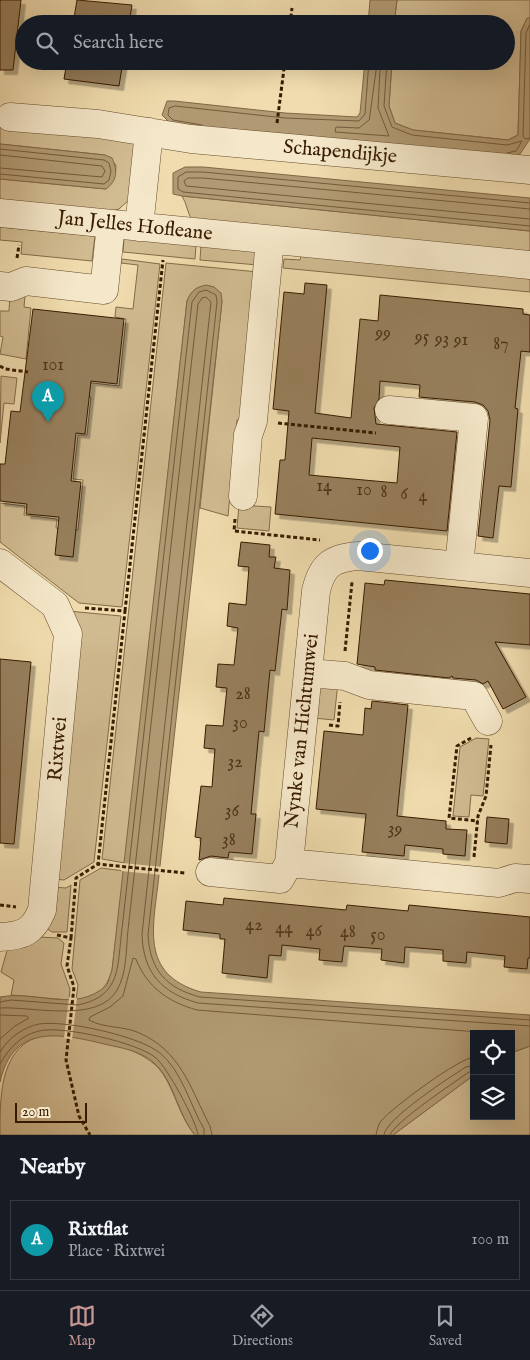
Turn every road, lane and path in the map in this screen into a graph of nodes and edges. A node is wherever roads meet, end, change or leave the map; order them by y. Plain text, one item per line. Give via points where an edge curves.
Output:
1 (292, 8) dead end
2 (291, 15) edge
3 (284, 70) edge
4 (278, 112) dead end
5 (10, 117) dead end
6 (149, 132) junction
7 (530, 170) edge
8 (0, 213) edge
9 (111, 224) junction
10 (139, 227) junction
11 (270, 240) junction
12 (163, 260) dead end
13 (530, 265) edge
14 (0, 286) edge
15 (0, 366) edge
16 (28, 372) dead end
17 (389, 410) joint
18 (253, 421) junction
19 (242, 496) joint
20 (342, 558) junction
21 (0, 563) edge
22 (460, 566) junction
23 (530, 573) edge
24 (55, 605) junction
25 (125, 611) junction
26 (308, 673) junction
27 (485, 731) junction
28 (478, 821) junction
29 (289, 863) junction
30 (98, 864) junction
31 (167, 871) dead end
32 (210, 872) dead end
33 (472, 880) junction
34 (530, 880) edge
35 (29, 930) junction
36 (0, 937) edge
37 (70, 938) junction
38 (90, 1135) edge

1 - 2 path
3 - 4 path
5 - 6 street, Schapendijkje
6 - 7 street, Schapendijkje via 191,139
6 - 10 street
8 - 9 street, Jan Jelles Hofleane
9 - 10 street, Jan Jelles Hofleane
9 - 14 street via 104,290 26,281 11,287
10 - 11 street, Jan Jelles Hofleane
11 - 13 street, Jan Jelles Hofleane
11 - 18 street
12 - 25 path
15 - 16 path
17 - 18 path via 387,434
17 - 22 street via 474,418
18 - 19 street via 248,435
19 - 20 path via 236,504 234,531 325,540
20 - 22 street via 358,556
20 - 26 street, Nynke van Hichtumwei via 328,565 320,576
21 - 24 street, Rixtwei
22 - 23 street
24 - 25 path
24 - 35 street, Rixtwei via 66,629 68,644 43,905
25 - 30 path
26 - 27 street via 345,676 368,685 474,696
26 - 29 street, Nynke van Hichtumwei
27 - 28 path via 486,796
27 - 28 path via 457,746 449,818
28 - 33 path
29 - 32 street via 280,878
29 - 33 street
30 - 31 path
30 - 37 path via 76,878
33 - 34 street via 499,883 515,878
35 - 36 street via 17,937
35 - 37 path
37 - 38 path via 67,966 74,993 66,1060 79,1116

